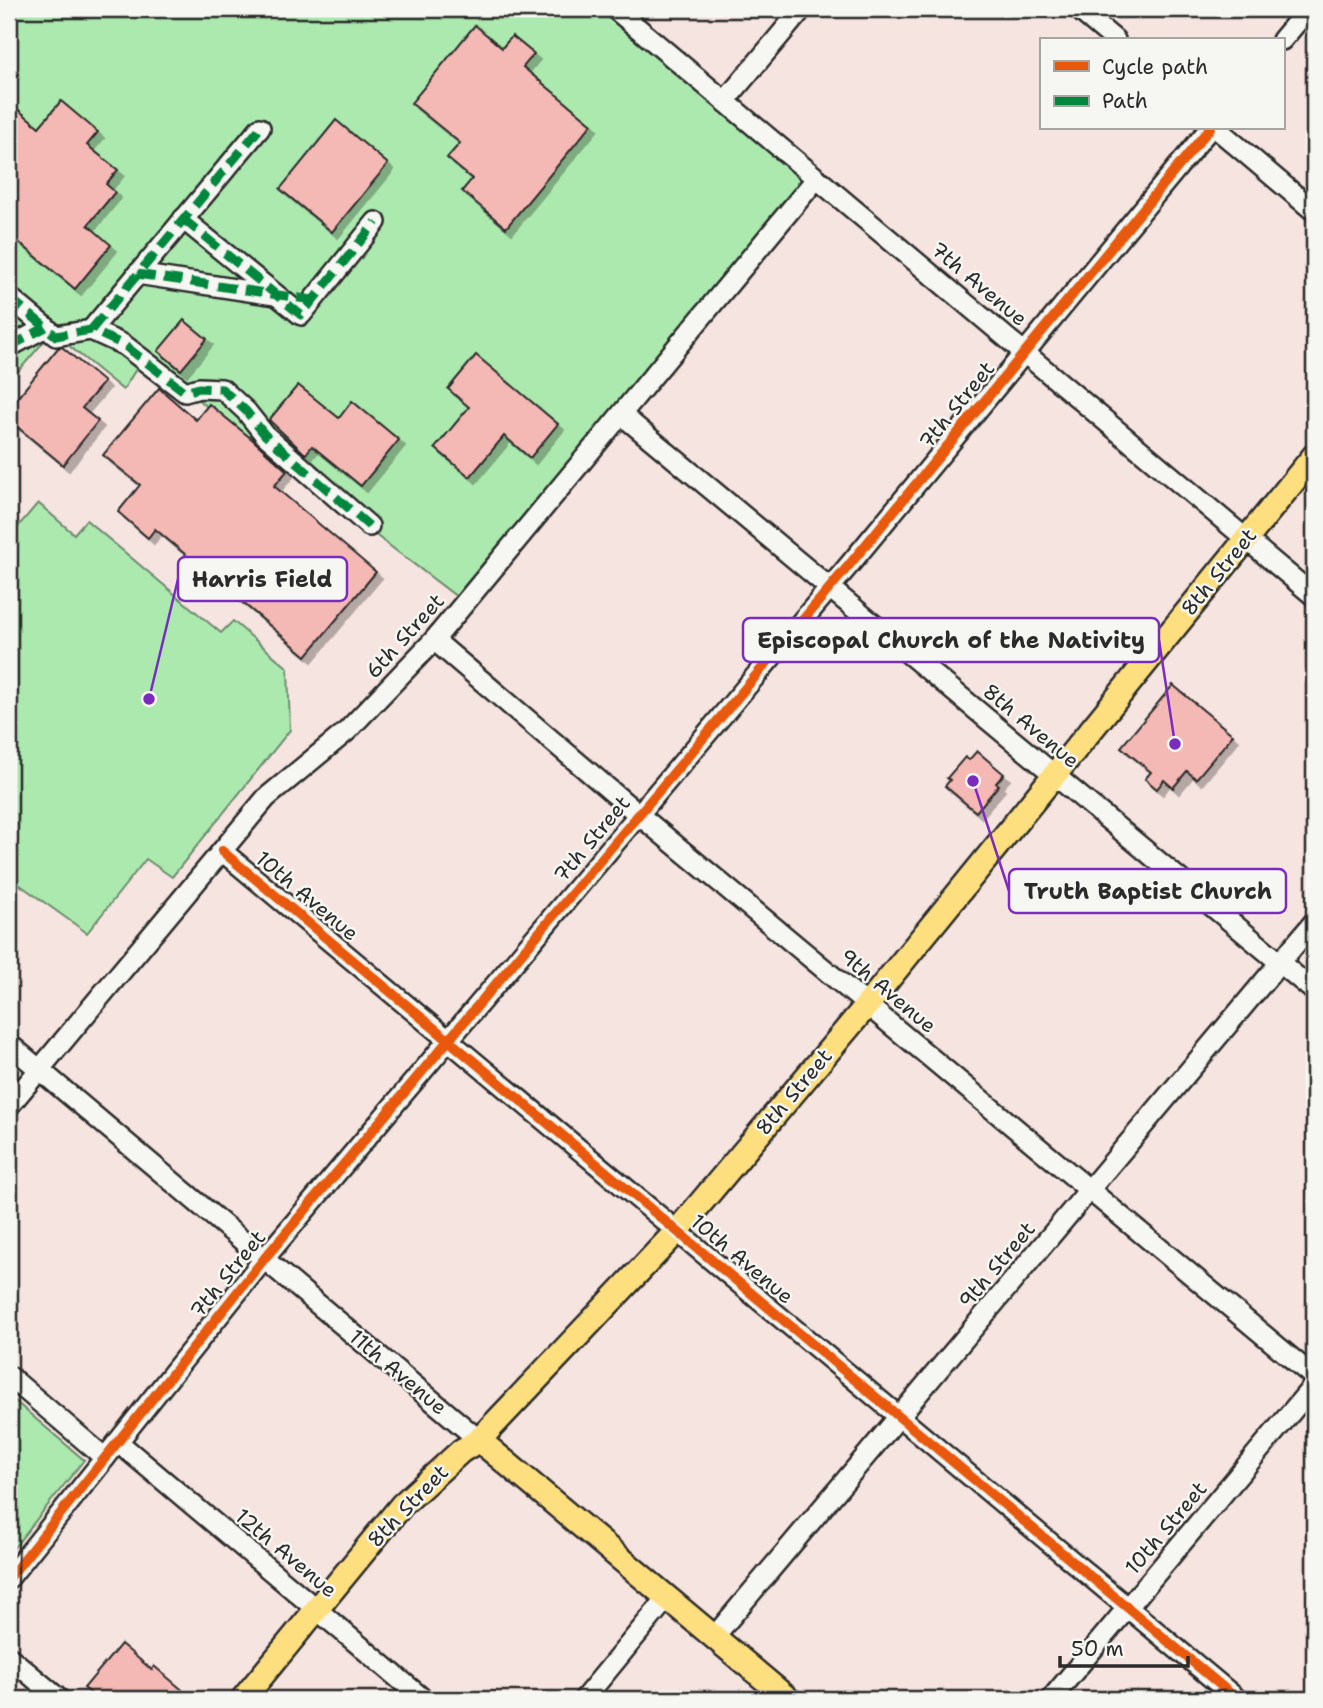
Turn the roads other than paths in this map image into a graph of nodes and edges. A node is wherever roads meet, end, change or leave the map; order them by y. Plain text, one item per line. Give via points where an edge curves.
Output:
1 (615, 9) edge
2 (802, 9) edge
3 (1078, 9) edge
4 (1308, 9) edge
5 (1113, 38) edge
6 (1284, 38) edge
7 (725, 101) junction
8 (260, 128) dead end
9 (1208, 130) edge
10 (1218, 130) edge
11 (816, 179) junction
12 (1314, 211) edge
13 (183, 219) junction
14 (376, 222) dead end
15 (137, 274) junction
16 (276, 295) junction
17 (9, 297) edge
18 (47, 327) junction
19 (91, 330) junction
20 (9, 347) edge
21 (1026, 352) junction
22 (622, 415) junction
23 (1314, 456) edge
24 (369, 526) dead end
25 (1246, 538) junction
26 (830, 588) junction
27 (1314, 596) edge
28 (434, 640) junction
29 (1054, 775) junction
30 (638, 814) junction
31 (222, 851) junction
32 (1314, 922) edge
33 (1281, 962) junction
34 (1314, 991) edge
35 (868, 1004) junction
36 (449, 1038) junction
37 (9, 1044) edge
38 (41, 1071) junction
39 (9, 1106) edge
40 (1090, 1189) junction
41 (678, 1230) junction
42 (264, 1259) junction
43 (9, 1376) edge
44 (1314, 1377) edge
45 (1314, 1385) edge
46 (901, 1417) junction
47 (479, 1440) junction
48 (118, 1442) junction
49 (105, 1458) junction
50 (9, 1578) edge
51 (667, 1598) junction
52 (316, 1608) junction
53 (1128, 1608) junction
54 (714, 1637) junction
55 (9, 1657) edge
56 (59, 1699) edge
57 (243, 1699) edge
58 (423, 1699) edge
59 (584, 1699) edge
60 (789, 1699) edge
61 (1051, 1699) edge
62 (1237, 1699) edge

1 - 7 street, 7th Avenue
2 - 7 street
3 - 5 street
4 - 6 street
7 - 11 street, 7th Avenue
8 - 13 street
9 - 21 street, 7th Street
10 - 12 street
11 - 21 street, 7th Avenue
11 - 22 street, 6th Street
13 - 15 street
13 - 16 street
14 - 16 street via 301,315
15 - 16 street
15 - 19 street
17 - 18 street
18 - 19 street via 56,336
18 - 20 street
19 - 24 street via 124,345 185,392 222,388 265,435
21 - 25 street, 7th Avenue
21 - 26 street, 7th Street
22 - 26 street, 8th Avenue
22 - 28 street, 6th Street
23 - 25 main road, 8th Street
25 - 27 street, 7th Avenue
25 - 29 main road, 8th Street
26 - 29 street, 8th Avenue
26 - 30 street, 7th Street
28 - 30 street, 9th Avenue
28 - 31 street, 6th Street via 346,731 266,798
29 - 33 street, 8th Avenue
29 - 35 main road, 8th Street
30 - 35 street, 9th Avenue
30 - 36 street, 7th Street
31 - 36 street, 10th Avenue
31 - 38 street, 6th Street
32 - 33 street, 9th Street
33 - 34 street, 8th Avenue
33 - 40 street, 9th Street
35 - 40 street, 9th Avenue
35 - 41 main road, 8th Street
36 - 41 street, 10th Avenue
36 - 42 street, 7th Street
37 - 38 street, 11th Avenue
38 - 39 street, 6th Street
38 - 42 street, 11th Avenue
40 - 44 street, 9th Avenue
40 - 46 street, 9th Street
41 - 46 street, 10th Avenue
41 - 47 main road, 8th Street
42 - 47 street, 11th Avenue
42 - 48 street, 7th Street
43 - 49 street
45 - 53 street, 10th Street
46 - 53 street, 10th Avenue
46 - 54 street, 9th Street
47 - 51 main road, 11th Avenue
47 - 52 main road, 8th Street via 402,1505
48 - 49 street, 7th Street
48 - 52 street, 12th Avenue
49 - 50 street, 7th Street
51 - 54 main road, 11th Avenue
51 - 59 street
52 - 57 main road, 8th Street
52 - 58 street, 12th Avenue
53 - 61 street, 10th Street
53 - 62 street, 10th Avenue
54 - 60 main road, 11th Avenue
55 - 56 street

